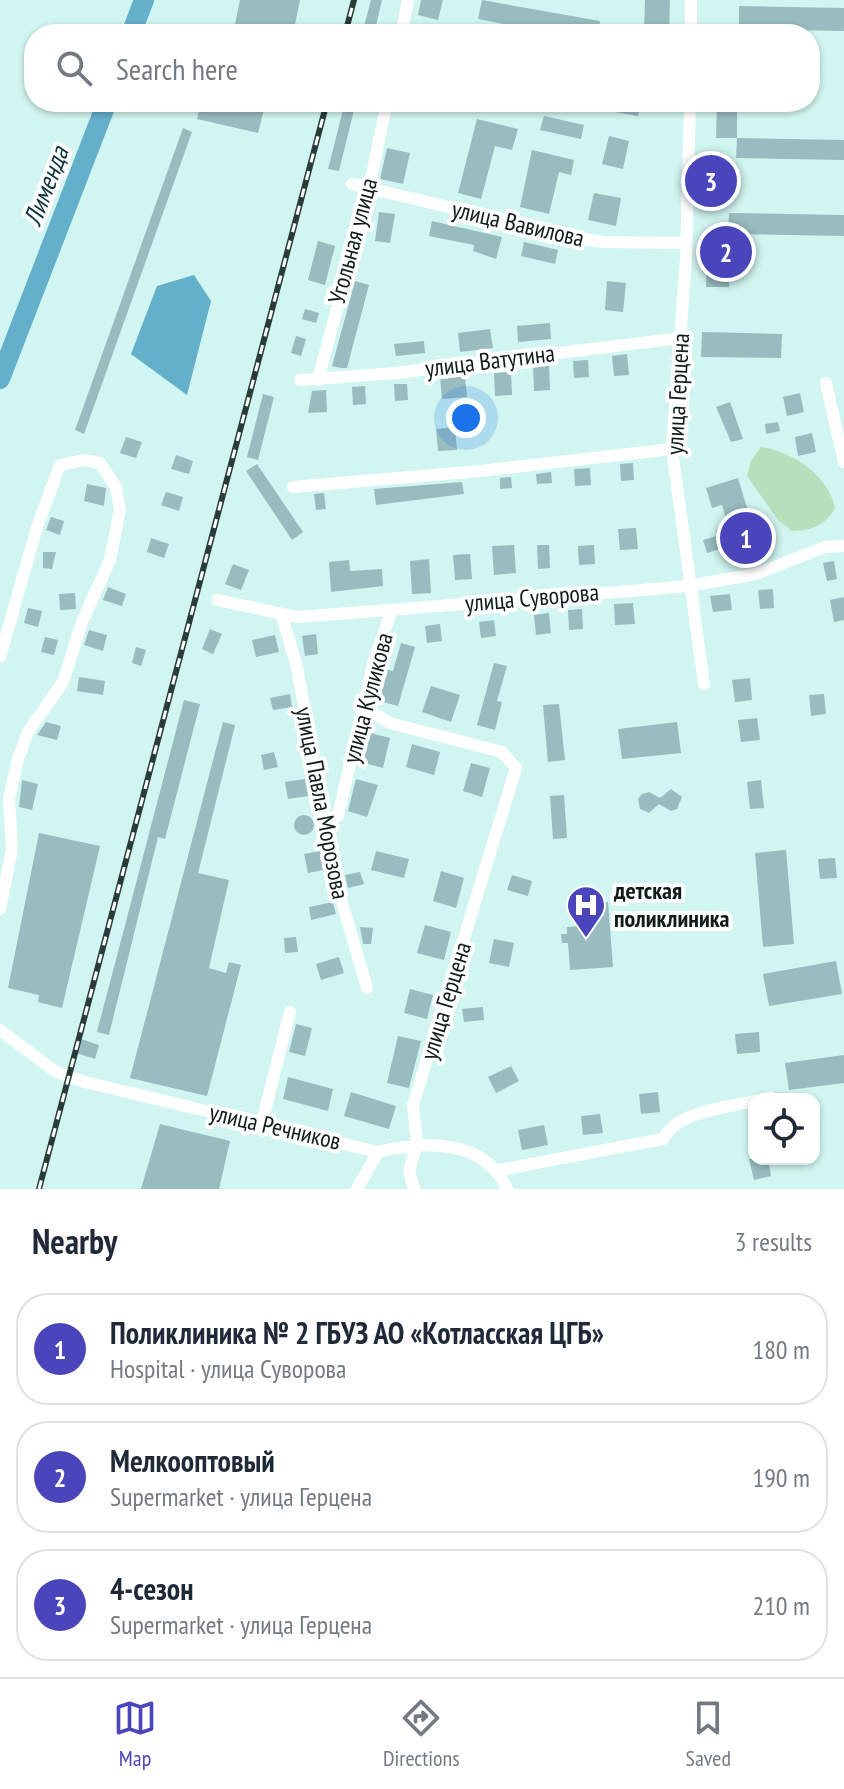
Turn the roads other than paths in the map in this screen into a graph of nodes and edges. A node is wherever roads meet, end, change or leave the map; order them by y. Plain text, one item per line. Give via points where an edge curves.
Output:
1 (408, 0) edge
2 (691, 0) edge
3 (403, 24) edge
4 (691, 24) edge
5 (385, 112) edge
6 (690, 112) edge
7 (352, 184) dead end
8 (369, 189) junction
9 (687, 243) junction
10 (681, 338) junction
11 (300, 380) dead end
12 (318, 380) junction
13 (826, 383) dead end
14 (672, 449) junction
15 (844, 462) edge
16 (293, 487) dead end
17 (844, 546) edge
18 (688, 586) junction
19 (217, 600) dead end
20 (392, 610) junction
21 (282, 616) junction
22 (0, 657) edge
23 (704, 684) dead end
24 (365, 708) junction
25 (0, 784) edge
26 (9, 798) junction
27 (321, 820) junction
28 (0, 909) edge
29 (367, 988) dead end
30 (290, 1012) dead end
31 (0, 1030) edge
32 (748, 1103) edge
33 (262, 1122) junction
34 (417, 1143) junction
35 (378, 1152) junction
36 (499, 1170) junction
37 (357, 1189) edge
38 (414, 1189) edge
39 (507, 1189) edge

1 - 3 street
2 - 4 street
5 - 8 street, Угольная улица
6 - 9 street, улица Герцена
7 - 8 street, улица Вавилова
8 - 9 street, улица Вавилова via 577,238
8 - 12 street, Угольная улица
9 - 10 street, улица Герцена
10 - 12 street, улица Ватутина
10 - 14 street, улица Герцена
11 - 12 street, улица Ватутина
13 - 15 street
14 - 16 street
14 - 18 street, улица Герцена
17 - 18 street, улица Суворова via 825,547 756,574
18 - 20 street, улица Суворова
18 - 23 street, улица Герцена
19 - 21 street, улица Суворова
20 - 21 street, улица Суворова
20 - 24 street, улица Куликова via 374,660
21 - 27 street, улица Павла Морозова via 297,667
22 - 26 street via 60,465 100,463 116,487 120,510 110,560 63,682 28,732
24 - 27 street, улица Куликова via 338,816
24 - 34 street, улица Герцена via 390,723 502,752 516,768 413,1105
25 - 26 street
26 - 28 street via 12,849
27 - 29 street, улица Павла Морозова
30 - 33 street
31 - 33 street, улица Речников via 69,1077
32 - 36 street via 681,1121 663,1139
33 - 35 street, улица Речников
34 - 35 street, улица Речников
34 - 36 street, улица Речников via 476,1153
34 - 38 street, улица Герцена via 409,1171
35 - 37 street
36 - 39 street

